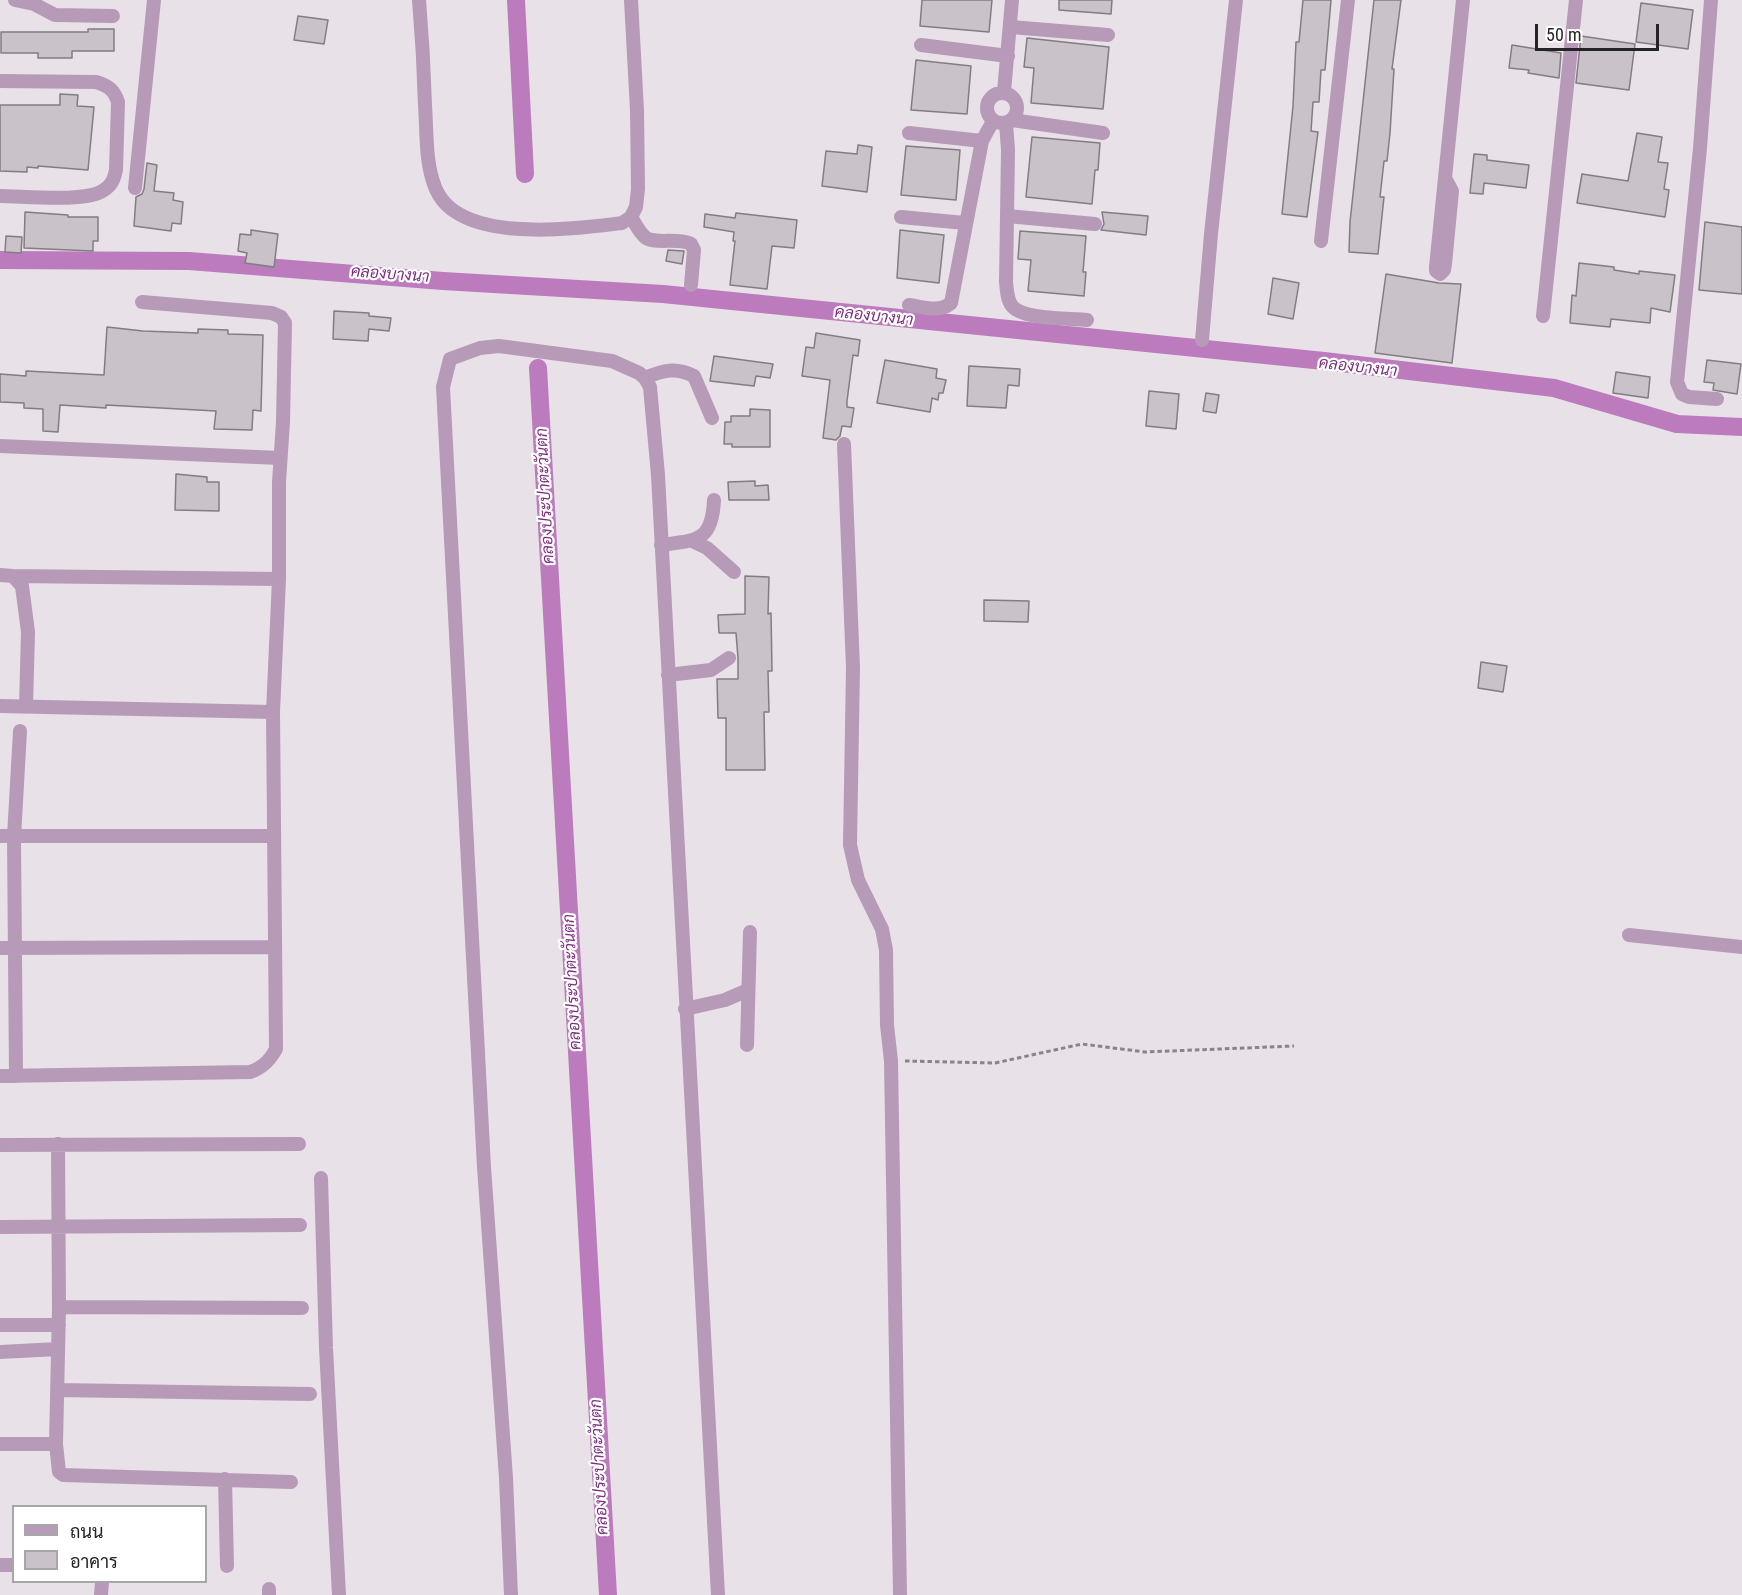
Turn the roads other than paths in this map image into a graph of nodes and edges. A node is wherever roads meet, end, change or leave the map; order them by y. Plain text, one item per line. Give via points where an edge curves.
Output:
1 (15, 0) edge
2 (153, 0) edge
3 (419, 0) edge
4 (632, 0) edge
5 (1012, 0) edge
6 (1236, 0) edge
7 (1348, 0) edge
8 (1463, 0) edge
9 (1576, 0) edge
10 (1711, 0) edge
11 (113, 16) dead end
12 (1011, 27) junction
13 (1108, 35) dead end
14 (921, 45) dead end
15 (1008, 56) junction
16 (0, 81) edge
17 (1004, 92) junction
18 (1004, 121) junction
19 (909, 133) dead end
20 (1102, 133) dead end
21 (982, 141) junction
22 (1445, 178) junction
23 (135, 188) dead end
24 (0, 196) edge
25 (1007, 216) junction
26 (631, 217) junction
27 (902, 217) dead end
28 (965, 223) junction
29 (1095, 224) dead end
30 (1321, 241) dead end
31 (691, 285) dead end
32 (142, 302) dead end
33 (909, 305) dead end
34 (1543, 316) dead end
35 (1088, 320) dead end
36 (1202, 339) dead end
37 (645, 378) junction
38 (1717, 399) dead end
39 (712, 418) dead end
40 (844, 444) dead end
41 (0, 447) edge
42 (280, 458) junction
43 (714, 500) dead end
44 (692, 541) junction
45 (661, 545) junction
46 (734, 572) dead end
47 (6, 576) edge
48 (279, 579) junction
49 (729, 657) dead end
50 (668, 675) junction
51 (0, 706) edge
52 (26, 707) junction
53 (273, 712) junction
54 (20, 731) dead end
55 (274, 836) junction
56 (0, 837) edge
57 (14, 837) junction
58 (750, 932) dead end
59 (1629, 935) dead end
60 (1742, 946) edge
61 (275, 947) junction
62 (0, 948) edge
63 (15, 948) junction
64 (748, 990) junction
65 (685, 1010) junction
66 (747, 1045) dead end
67 (0, 1076) edge
68 (16, 1076) junction
69 (58, 1144) junction
70 (298, 1144) dead end
71 (0, 1145) edge
72 (321, 1178) dead end
73 (59, 1225) junction
74 (300, 1225) dead end
75 (0, 1227) edge
76 (59, 1307) junction
77 (302, 1308) dead end
78 (0, 1325) edge
79 (58, 1325) junction
80 (58, 1349) junction
81 (0, 1352) edge
82 (57, 1390) junction
83 (309, 1394) dead end
84 (0, 1444) edge
85 (56, 1444) junction
86 (225, 1479) junction
87 (291, 1482) dead end
88 (227, 1566) dead end
89 (339, 1595) edge
90 (511, 1595) edge
91 (718, 1595) edge
92 (900, 1595) edge

1 - 11 street via 61,16
2 - 23 street
3 - 26 street via 428,153 435,188 445,202 473,222 513,229 622,223
4 - 26 street via 639,173 636,207
5 - 12 street
6 - 36 street
7 - 30 street
8 - 22 street
9 - 34 street
10 - 38 street via 1677,382 1682,394 1689,397
12 - 13 street
12 - 15 street
14 - 15 street
15 - 17 street
16 - 24 street via 96,82 108,86 118,102 116,170 114,181 104,191 77,198
17 - 18 street via 1015,100 1016,114
17 - 18 street via 991,96 987,102 988,116
18 - 20 street
18 - 21 street
18 - 25 street via 1008,150
19 - 21 street
21 - 28 street
22 - 22 street via 1452,191 1452,206 1444,270 1440,274 1436,267
25 - 29 street
25 - 35 street via 1006,282 1012,306 1021,314
26 - 31 street via 646,238 684,240 691,244
27 - 28 street
28 - 33 street via 951,303 938,309
32 - 42 street via 272,313 281,317 285,323
37 - 39 street via 675,369 693,376
37 - 45 street via 652,399
37 - 90 street via 612,361 499,346 450,358 443,387
40 - 92 street via 853,668 850,845 858,880 882,929 886,950
41 - 42 street
42 - 48 street
43 - 44 street via 710,526
44 - 45 street
44 - 46 street via 707,548
45 - 50 street
47 - 48 street
47 - 52 street via 22,586 28,632
48 - 53 street
49 - 50 street via 711,670
50 - 65 street
51 - 52 street
52 - 53 street
53 - 55 street
54 - 57 street
55 - 57 street
55 - 61 street
56 - 57 street
57 - 63 street
58 - 64 street
59 - 60 street
61 - 63 street
61 - 68 street via 276,1048 258,1070
62 - 63 street
63 - 68 street
64 - 65 street
64 - 66 street
65 - 91 street
67 - 68 street
69 - 70 street
69 - 71 street
69 - 73 street
72 - 89 street
73 - 74 street
73 - 75 street
73 - 76 street
76 - 77 street
76 - 79 street
78 - 79 street
79 - 80 street
80 - 81 street
80 - 82 street
82 - 83 street
82 - 85 street
84 - 85 street
85 - 86 street via 57,1466 63,1475
86 - 87 street
86 - 88 street

